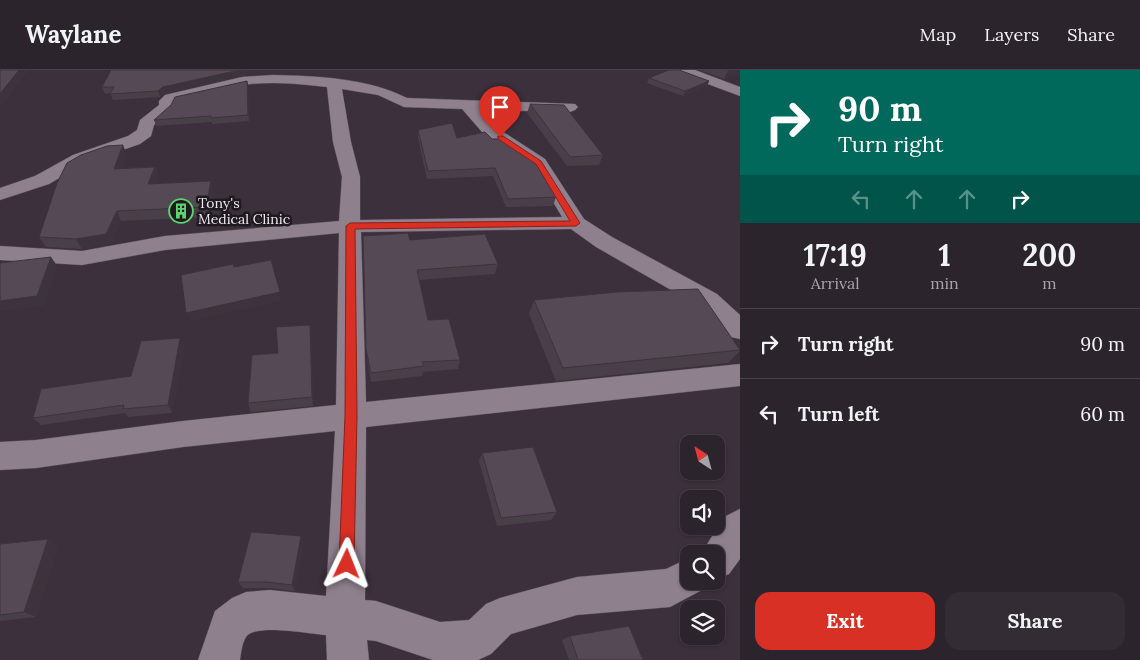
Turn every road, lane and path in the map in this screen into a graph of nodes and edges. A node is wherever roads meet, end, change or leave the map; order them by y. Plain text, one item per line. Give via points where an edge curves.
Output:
1 (683, 70) edge
2 (334, 84) junction
3 (740, 92) edge
4 (467, 105) junction
5 (570, 108) dead end
6 (0, 194) edge
7 (576, 223) junction
8 (350, 226) junction
9 (0, 253) edge
10 (740, 330) edge
11 (740, 375) edge
12 (351, 416) junction
13 (0, 456) edge
14 (740, 526) edge
15 (725, 550) edge
16 (680, 582) edge
17 (345, 619) junction
18 (219, 660) edge
19 (348, 660) edge

1 - 3 street
2 - 4 street via 382,91 404,102
2 - 6 street via 273,79 242,81 175,96 167,101 163,111 146,123 146,132 134,140 79,159 42,180
2 - 8 street via 342,142 351,177
4 - 5 street
4 - 7 street via 488,129 539,163
7 - 8 street
7 - 10 street via 708,300
8 - 9 street via 165,243 82,258
8 - 12 street
11 - 12 street
12 - 13 street
12 - 17 street
14 - 15 street
16 - 17 street via 670,588 577,596 500,618 477,640 440,642 376,621
17 - 18 street via 270,610 246,612 229,625
17 - 19 street

